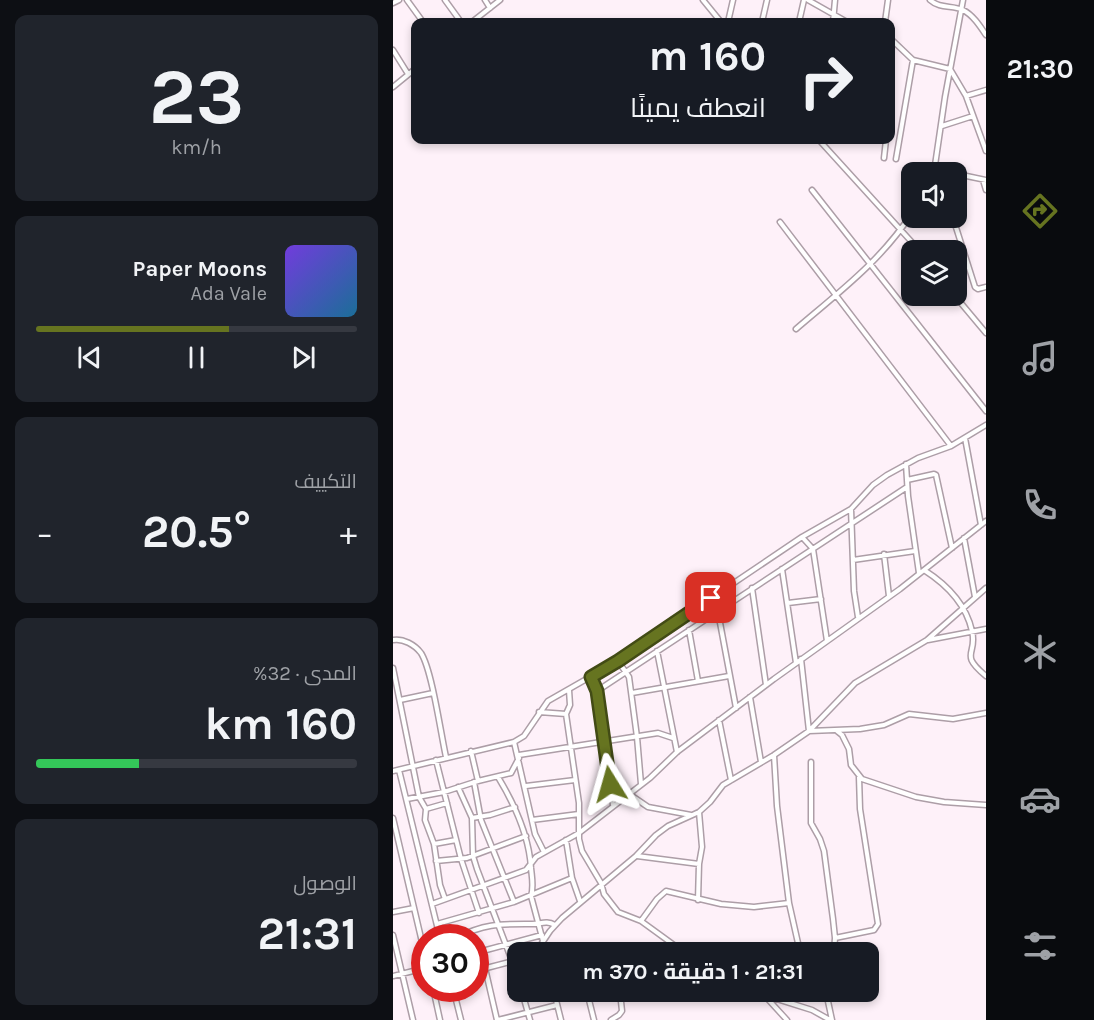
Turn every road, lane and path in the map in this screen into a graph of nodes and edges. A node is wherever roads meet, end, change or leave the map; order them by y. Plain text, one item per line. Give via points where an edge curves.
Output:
1 (399, 0) edge
2 (407, 0) edge
3 (445, 0) edge
4 (485, 0) edge
5 (500, 0) edge
6 (703, 0) edge
7 (733, 0) edge
8 (767, 0) edge
9 (806, 0) edge
10 (835, 0) edge
11 (888, 0) edge
12 (930, 0) edge
13 (963, 0) edge
14 (393, 3) edge
15 (491, 8) junction
16 (962, 9) junction
17 (833, 15) junction
18 (420, 18) edge
19 (458, 18) edge
20 (478, 18) edge
21 (718, 18) edge
22 (728, 18) edge
23 (763, 18) edge
24 (800, 18) edge
25 (839, 18) edge
26 (886, 18) edge
27 (986, 35) edge
28 (895, 43) edge
29 (393, 50) edge
30 (913, 60) junction
31 (950, 69) junction
32 (411, 72) edge
33 (408, 74) junction
34 (393, 87) edge
35 (986, 90) edge
36 (966, 96) junction
37 (973, 116) junction
38 (942, 126) junction
39 (824, 144) edge
40 (886, 144) edge
41 (986, 149) edge
42 (884, 158) dead end
43 (896, 159) dead end
44 (938, 162) edge
45 (967, 176) edge
46 (984, 180) edge
47 (812, 190) dead end
48 (986, 190) edge
49 (780, 222) dead end
50 (956, 228) edge
51 (901, 229) junction
52 (910, 240) edge
53 (871, 265) junction
54 (986, 287) edge
55 (837, 294) junction
56 (963, 306) edge
57 (796, 329) dead end
58 (986, 333) edge
59 (986, 411) edge
60 (986, 425) edge
61 (965, 438) junction
62 (951, 446) junction
63 (906, 464) junction
64 (907, 480) junction
65 (907, 487) junction
66 (851, 508) junction
67 (986, 521) edge
68 (851, 525) junction
69 (981, 525) junction
70 (802, 537) junction
71 (964, 538) junction
72 (952, 548) junction
73 (813, 549) junction
74 (915, 551) junction
75 (884, 554) junction
76 (853, 560) junction
77 (782, 569) junction
78 (924, 570) junction
79 (919, 574) junction
80 (752, 588) junction
81 (986, 588) edge
82 (718, 593) junction
83 (889, 596) junction
84 (975, 597) junction
85 (821, 598) junction
86 (735, 600) junction
87 (788, 603) junction
88 (963, 608) junction
89 (719, 612) junction
90 (858, 617) junction
91 (986, 629) edge
92 (689, 630) junction
93 (973, 633) junction
94 (393, 640) edge
95 (927, 640) junction
96 (827, 641) junction
97 (657, 651) junction
98 (801, 659) junction
99 (618, 661) junction
100 (796, 663) junction
101 (393, 668) edge
102 (627, 672) junction
103 (729, 676) junction
104 (986, 676) edge
105 (591, 677) junction
106 (698, 681) junction
107 (766, 685) junction
108 (665, 686) junction
109 (569, 690) junction
110 (597, 691) junction
111 (433, 693) junction
112 (632, 693) junction
113 (750, 696) junction
114 (400, 700) junction
115 (736, 708) junction
116 (539, 712) junction
117 (986, 713) edge
118 (566, 714) junction
119 (719, 720) junction
120 (809, 731) junction
121 (837, 731) junction
122 (637, 736) junction
123 (673, 738) junction
124 (514, 742) junction
125 (605, 742) junction
126 (571, 747) junction
127 (471, 751) junction
128 (677, 752) junction
129 (774, 755) junction
130 (519, 756) junction
131 (446, 757) junction
132 (436, 760) junction
133 (761, 762) junction
134 (811, 762) dead end
135 (414, 765) junction
136 (399, 770) junction
137 (393, 771) edge
138 (498, 777) junction
139 (859, 777) junction
140 (575, 780) junction
141 (731, 780) junction
142 (476, 781) junction
143 (641, 784) junction
144 (526, 786) junction
145 (458, 787) junction
146 (444, 792) junction
147 (629, 794) junction
148 (419, 797) junction
149 (407, 799) junction
150 (447, 803) junction
151 (613, 804) junction
152 (986, 805) edge
153 (515, 807) junction
154 (426, 808) junction
155 (699, 812) junction
156 (579, 814) junction
157 (691, 815) junction
158 (480, 817) junction
159 (393, 818) edge
160 (472, 818) junction
161 (532, 820) junction
162 (579, 833) junction
163 (526, 836) junction
164 (399, 840) junction
165 (456, 840) junction
166 (566, 840) junction
167 (393, 841) edge
168 (434, 844) junction
169 (493, 849) junction
170 (544, 852) junction
171 (473, 856) junction
172 (636, 856) junction
173 (461, 859) junction
174 (436, 861) junction
175 (699, 864) junction
176 (531, 865) junction
177 (572, 878) junction
178 (506, 879) junction
179 (601, 883) junction
180 (484, 886) junction
181 (470, 891) junction
182 (531, 896) junction
183 (445, 899) junction
184 (697, 900) junction
185 (514, 902) junction
186 (580, 902) junction
187 (789, 903) junction
188 (432, 904) junction
189 (414, 908) junction
190 (493, 909) junction
191 (393, 912) edge
192 (479, 913) junction
193 (641, 921) junction
194 (499, 923) junction
195 (539, 923) junction
196 (418, 924) edge
197 (437, 924) joint
198 (555, 925) junction
199 (489, 926) edge
200 (393, 935) edge
201 (542, 935) junction
202 (835, 938) junction
203 (518, 942) edge
204 (543, 942) joint
205 (670, 942) edge
206 (798, 942) edge
207 (835, 942) edge
208 (507, 945) joint
209 (489, 950) edge
210 (507, 963) edge
211 (489, 967) edge
212 (411, 972) edge
213 (403, 974) junction
214 (393, 976) edge
215 (489, 984) edge
216 (436, 1002) edge
217 (456, 1002) edge
218 (525, 1002) edge
219 (556, 1002) edge
220 (590, 1002) edge
221 (622, 1002) edge
222 (771, 1002) edge
223 (787, 1002) edge
224 (828, 1002) edge
225 (557, 1005) junction
226 (528, 1012) junction
227 (413, 1020) edge
228 (440, 1020) edge
229 (461, 1020) edge
230 (498, 1020) edge
231 (530, 1020) edge
232 (561, 1020) edge
233 (594, 1020) edge
234 (611, 1020) edge
235 (787, 1020) edge
236 (831, 1020) edge

1 - 14 street
2 - 18 street
3 - 19 street
4 - 15 street
5 - 15 street
6 - 21 street
7 - 22 street
8 - 23 street
9 - 17 street
9 - 24 street
10 - 17 street
11 - 26 street
12 - 16 street via 935,5
13 - 16 street
15 - 20 street
16 - 27 street
16 - 31 street
17 - 25 street
28 - 30 street
29 - 33 street
30 - 31 street
30 - 43 street
31 - 36 street
31 - 38 street
32 - 33 street
33 - 34 street
35 - 36 street
36 - 37 street
37 - 38 street
37 - 41 street
38 - 44 street
39 - 51 street
40 - 42 street
45 - 46 street
46 - 48 street
47 - 53 street
49 - 55 street
50 - 54 street via 975,287
51 - 52 street
51 - 53 street
53 - 55 street
53 - 59 street
55 - 57 street
55 - 62 street
56 - 58 street
60 - 61 street
61 - 62 street
61 - 69 street
62 - 63 street
63 - 64 street
63 - 66 street via 873,485
64 - 65 street
64 - 72 street via 936,475
65 - 68 street
65 - 74 street
66 - 68 street
66 - 70 street
67 - 69 street
68 - 73 street
68 - 76 street
69 - 71 street
70 - 73 street
70 - 82 street
71 - 72 street
71 - 84 street
72 - 78 street
73 - 77 street
73 - 85 street
74 - 75 street
74 - 79 street
75 - 76 street
75 - 83 street
76 - 90 street
77 - 80 street
77 - 87 street
78 - 79 street
78 - 88 street via 944,584
79 - 83 street
80 - 86 street
80 - 107 street
81 - 84 street
82 - 86 street
82 - 99 street
83 - 90 street
84 - 88 street
85 - 87 street
85 - 96 street
86 - 89 street
87 - 100 street
88 - 93 street
88 - 95 street
89 - 92 street
89 - 103 street
90 - 96 street
91 - 93 street
92 - 97 street
92 - 106 street
93 - 95 street
93 - 104 street via 970,659
94 - 111 street via 405,641 421,654
95 - 120 street via 855,683
96 - 98 street
97 - 102 street
97 - 108 street
98 - 100 street
98 - 120 street
99 - 102 street
99 - 105 street
100 - 107 street
101 - 114 street
102 - 110 street
102 - 112 street
103 - 106 street
103 - 115 street
105 - 109 street
105 - 110 street
106 - 108 street
107 - 113 street
108 - 112 street
108 - 123 street
109 - 116 street via 548,701
109 - 118 street
110 - 125 street
111 - 114 street
111 - 131 street
112 - 122 street
113 - 115 street
113 - 133 street
114 - 135 street
115 - 119 street
116 - 118 street
116 - 124 street via 524,736
117 - 121 street via 953,719 909,714 884,725
118 - 126 street
119 - 128 street
119 - 141 street
120 - 121 street
120 - 129 street
121 - 139 street via 846,741 851,765
122 - 123 street via 659,733
122 - 125 street
122 - 143 street
123 - 128 street
124 - 127 street
124 - 130 street
125 - 126 street
125 - 151 street
126 - 130 street
126 - 140 street
127 - 131 street
127 - 142 street
128 - 143 street
129 - 133 street
129 - 187 street
130 - 138 street via 511,773
130 - 144 street
131 - 132 street
132 - 135 street
132 - 146 street
133 - 141 street
134 - 202 street via 811,823 824,851
135 - 136 street
135 - 148 street
136 - 137 street
136 - 149 street
138 - 142 street
138 - 153 street
139 - 152 street via 916,797
139 - 202 street via 860,809 878,924 874,930
140 - 144 street
140 - 156 street
141 - 155 street
142 - 145 street
142 - 158 street
143 - 147 street
144 - 161 street
145 - 146 street
145 - 160 street
146 - 148 street
146 - 150 street
147 - 151 street
147 - 157 street via 648,807
148 - 149 street
148 - 154 street
149 - 188 street
150 - 154 street
150 - 165 street
151 - 162 street
153 - 158 street
153 - 163 street
154 - 168 street via 425,820
155 - 157 street
155 - 175 street
156 - 161 street
156 - 162 street
157 - 172 street via 662,830
158 - 160 street
158 - 169 street
159 - 164 street
160 - 171 street
161 - 170 street
162 - 166 street
162 - 179 street via 582,851
163 - 169 street
163 - 176 street
164 - 167 street
164 - 189 street
165 - 168 street
165 - 173 street
166 - 170 street
166 - 177 street
168 - 174 street
169 - 171 street
169 - 178 street
170 - 176 street
171 - 173 street
171 - 180 street
172 - 175 street
172 - 179 street
173 - 174 street
173 - 181 street
174 - 183 street
175 - 184 street
176 - 178 street
176 - 182 street
177 - 182 street
177 - 186 street
178 - 180 street
178 - 185 street
179 - 186 street
179 - 193 street via 618,912
180 - 181 street
180 - 190 street
181 - 183 street
181 - 192 street
182 - 185 street
182 - 195 street
183 - 188 street
184 - 187 street via 754,907
184 - 193 street via 666,891
185 - 190 street
186 - 198 street
187 - 206 street
188 - 197 street
189 - 191 street
189 - 196 street
190 - 192 street
190 - 194 street
192 - 197 street
193 - 205 street
194 - 195 street
194 - 199 street
194 - 208 street
195 - 198 street
195 - 201 street
198 - 204 street
200 - 213 street
201 - 203 street
201 - 204 street
202 - 207 street
208 - 209 street
210 - 211 street
212 - 213 street
213 - 214 street
213 - 227 street
215 - 230 street
216 - 228 street
217 - 229 street
218 - 226 street
219 - 225 street
220 - 233 street
221 - 234 street via 623,1011
222 - 235 street
223 - 236 street
224 - 236 street
225 - 226 street
225 - 232 street
226 - 230 street
226 - 231 street

